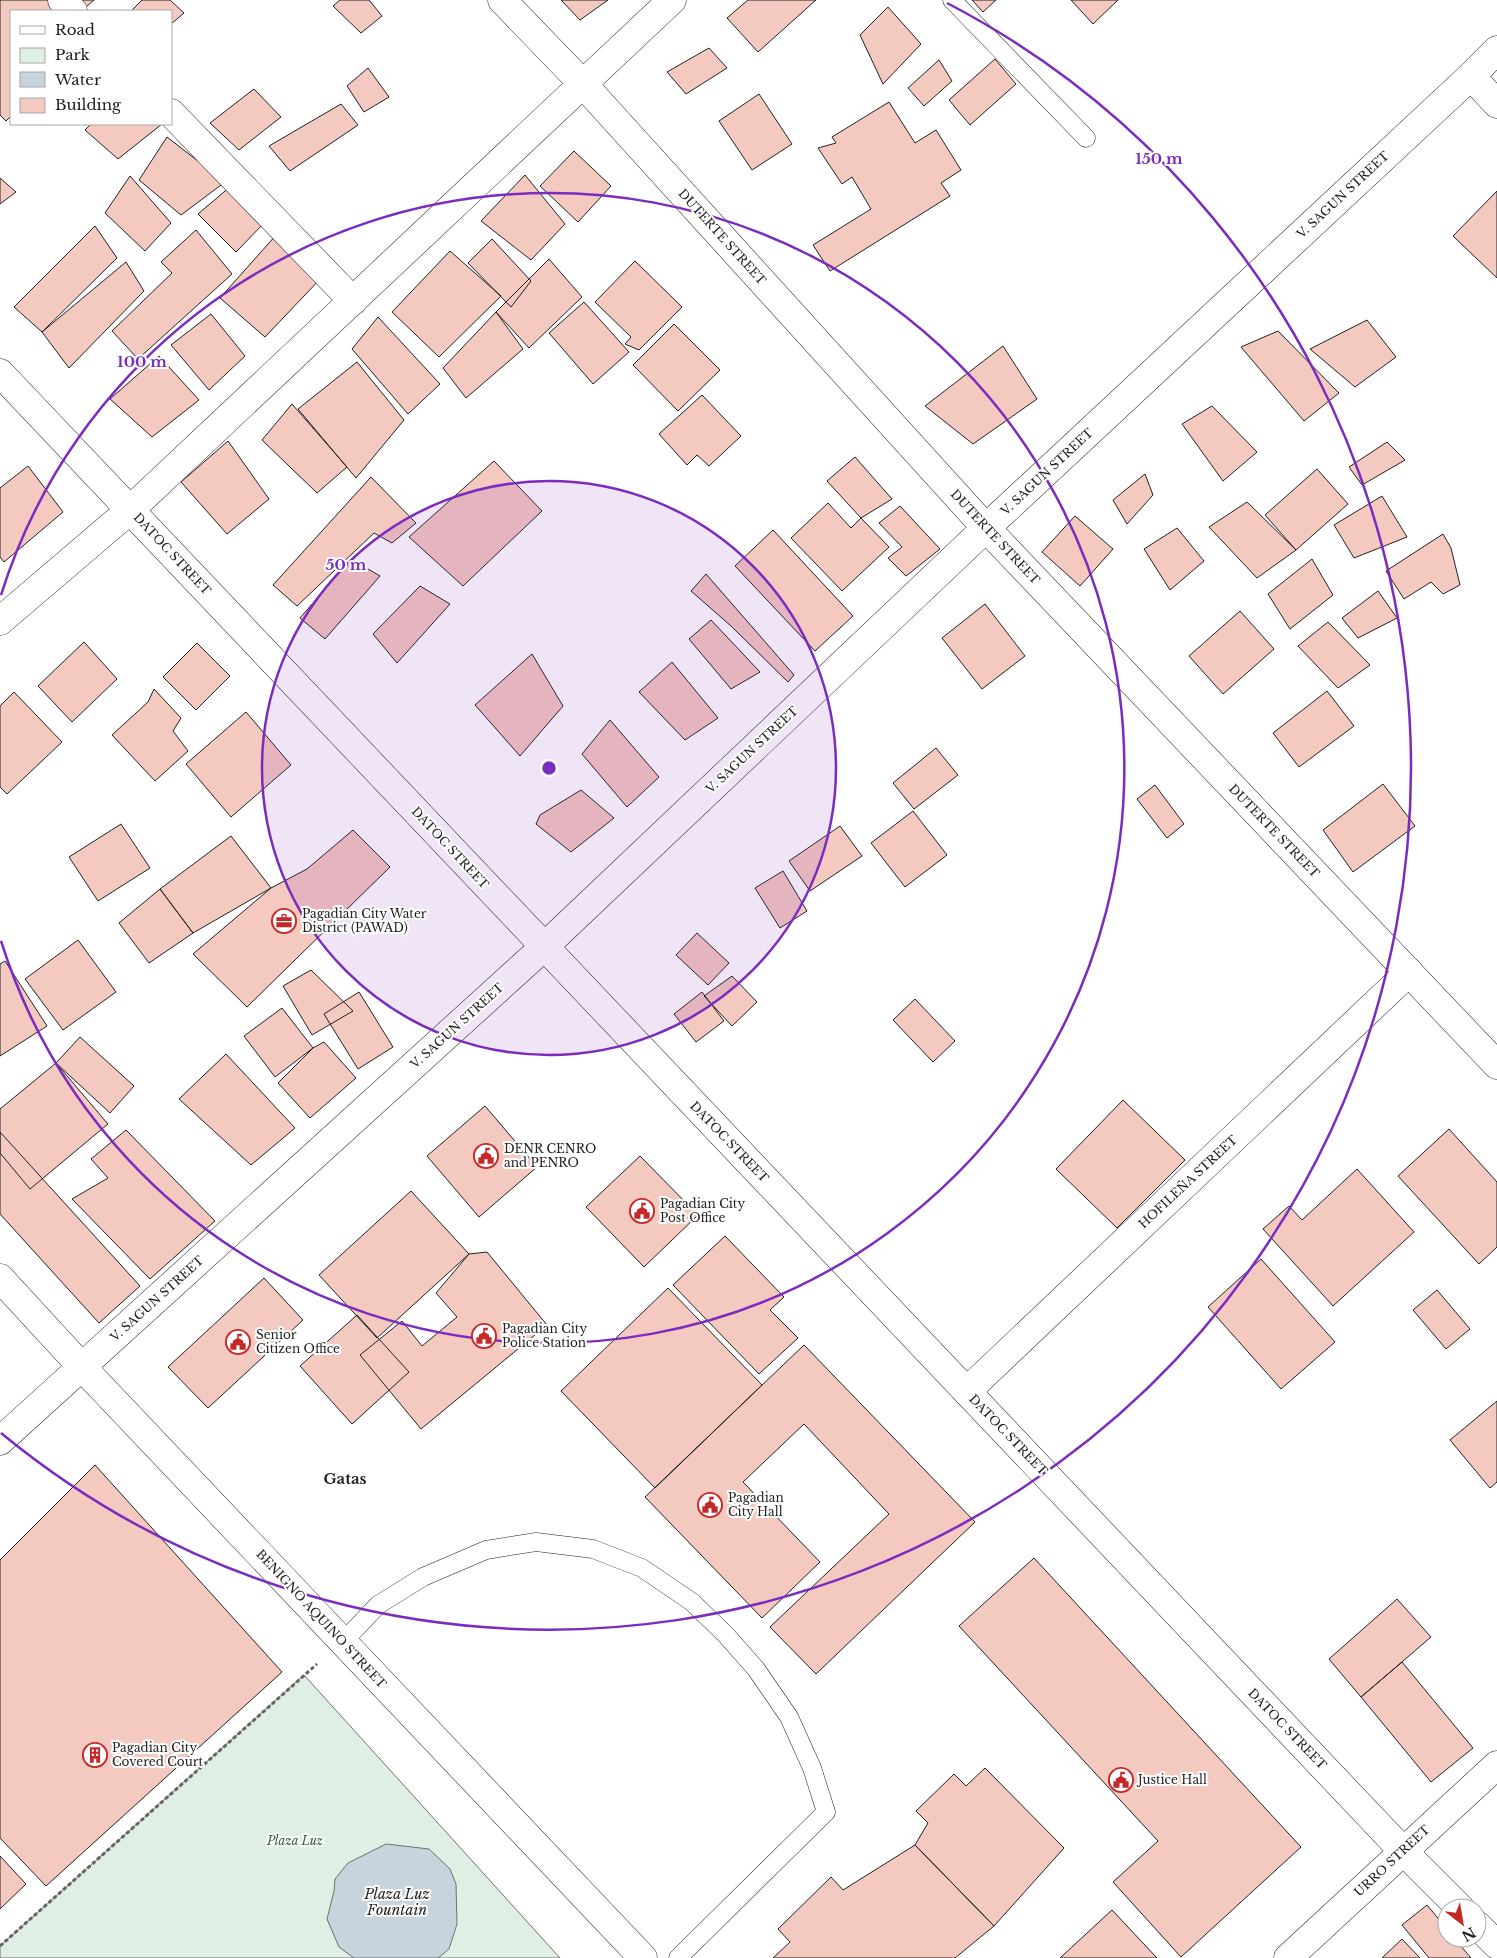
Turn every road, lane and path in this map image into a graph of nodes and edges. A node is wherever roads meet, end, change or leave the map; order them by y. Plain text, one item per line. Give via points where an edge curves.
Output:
1 (62, 0) edge
2 (502, 0) edge
3 (672, 0) edge
4 (952, 0) edge
5 (72, 10) edge
6 (1497, 50) edge
7 (1471, 76) junction
8 (582, 83) junction
9 (1497, 104) edge
10 (172, 114) edge
11 (1086, 138) dead end
12 (353, 301) junction
13 (0, 373) edge
14 (130, 510) junction
15 (986, 528) junction
16 (0, 621) edge
17 (544, 947) junction
18 (1408, 972) junction
19 (1497, 1065) edge
20 (0, 1278) edge
21 (82, 1367) junction
22 (967, 1391) junction
23 (0, 1441) edge
24 (343, 1642) junction
25 (1497, 1765) edge
26 (1403, 1851) junction
27 (1450, 1898) edge
28 (1487, 1935) edge
29 (1497, 1945) edge
30 (0, 1946) edge
31 (643, 1958) edge
32 (678, 1958) edge
33 (1288, 1958) edge

1 - 5 street
2 - 8 street, DUTERTE STREET
3 - 8 street
4 - 11 lane
6 - 7 street, V. SAGUN STREET
7 - 9 street
7 - 15 street, V. SAGUN STREET
8 - 12 street
8 - 15 street, DUTERTE STREET
10 - 12 street
12 - 14 street
13 - 14 street, DATOC STREET
14 - 16 street
14 - 17 street, DATOC STREET
15 - 17 street, V. SAGUN STREET
15 - 18 street, DUTERTE STREET
17 - 21 street, V. SAGUN STREET
17 - 22 street, DATOC STREET
18 - 19 street, DUTERTE STREET
18 - 22 street, HOFILEÑA STREET
20 - 21 street, BENIGNO AQUINO STREET
21 - 23 street, V. SAGUN STREET
21 - 24 street, BENIGNO AQUINO STREET
22 - 26 street, DATOC STREET
24 - 30 path
24 - 31 street, BENIGNO AQUINO STREET
24 - 32 lane via 378,1605 423,1577 486,1550 536,1542 593,1549 642,1568 699,1609 756,1669 789,1717 812,1768 826,1812
25 - 26 street, URRO STREET
26 - 27 street, DATOC STREET
26 - 33 street, URRO STREET
28 - 29 street

